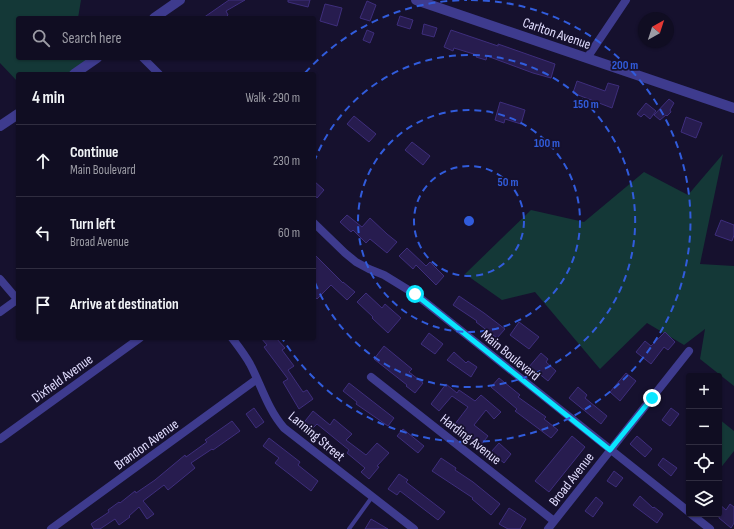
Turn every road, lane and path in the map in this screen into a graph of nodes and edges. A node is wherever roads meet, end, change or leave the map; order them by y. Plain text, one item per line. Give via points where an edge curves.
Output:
1 (180, 0) edge
2 (416, 0) edge
3 (626, 0) edge
4 (157, 16) edge
5 (587, 58) junction
6 (94, 60) edge
7 (145, 60) edge
8 (77, 72) edge
9 (157, 72) edge
10 (734, 108) edge
11 (16, 115) edge
12 (0, 126) edge
13 (316, 225) edge
14 (0, 279) edge
15 (16, 297) edge
16 (16, 300) edge
17 (0, 312) edge
18 (137, 340) edge
19 (233, 340) edge
20 (689, 351) dead end
21 (371, 376) dead end
22 (257, 379) junction
23 (0, 439) edge
24 (610, 450) junction
25 (372, 497) junction
26 (686, 510) edge
27 (695, 517) edge
28 (554, 521) junction
29 (51, 529) edge
30 (349, 529) edge
31 (414, 529) edge
32 (548, 529) edge
33 (710, 529) edge

1 - 4 street
2 - 5 street, Carlton Avenue
3 - 5 street
5 - 10 street, Carlton Avenue
6 - 8 street
7 - 9 street
11 - 12 street
13 - 24 street, Main Boulevard via 356,262 415,294
14 - 15 street
16 - 17 street
18 - 23 street, Dixfield Avenue
19 - 22 street, Lanning Street
20 - 24 street, Broad Avenue
21 - 28 street, Harding Avenue
22 - 25 street, Lanning Street via 277,420 284,428
22 - 29 street, Brandon Avenue
24 - 26 street, Main Boulevard
24 - 28 street, Broad Avenue
25 - 30 lane
25 - 31 street, Lanning Street
27 - 33 street, Main Boulevard
28 - 32 street, Broad Avenue

